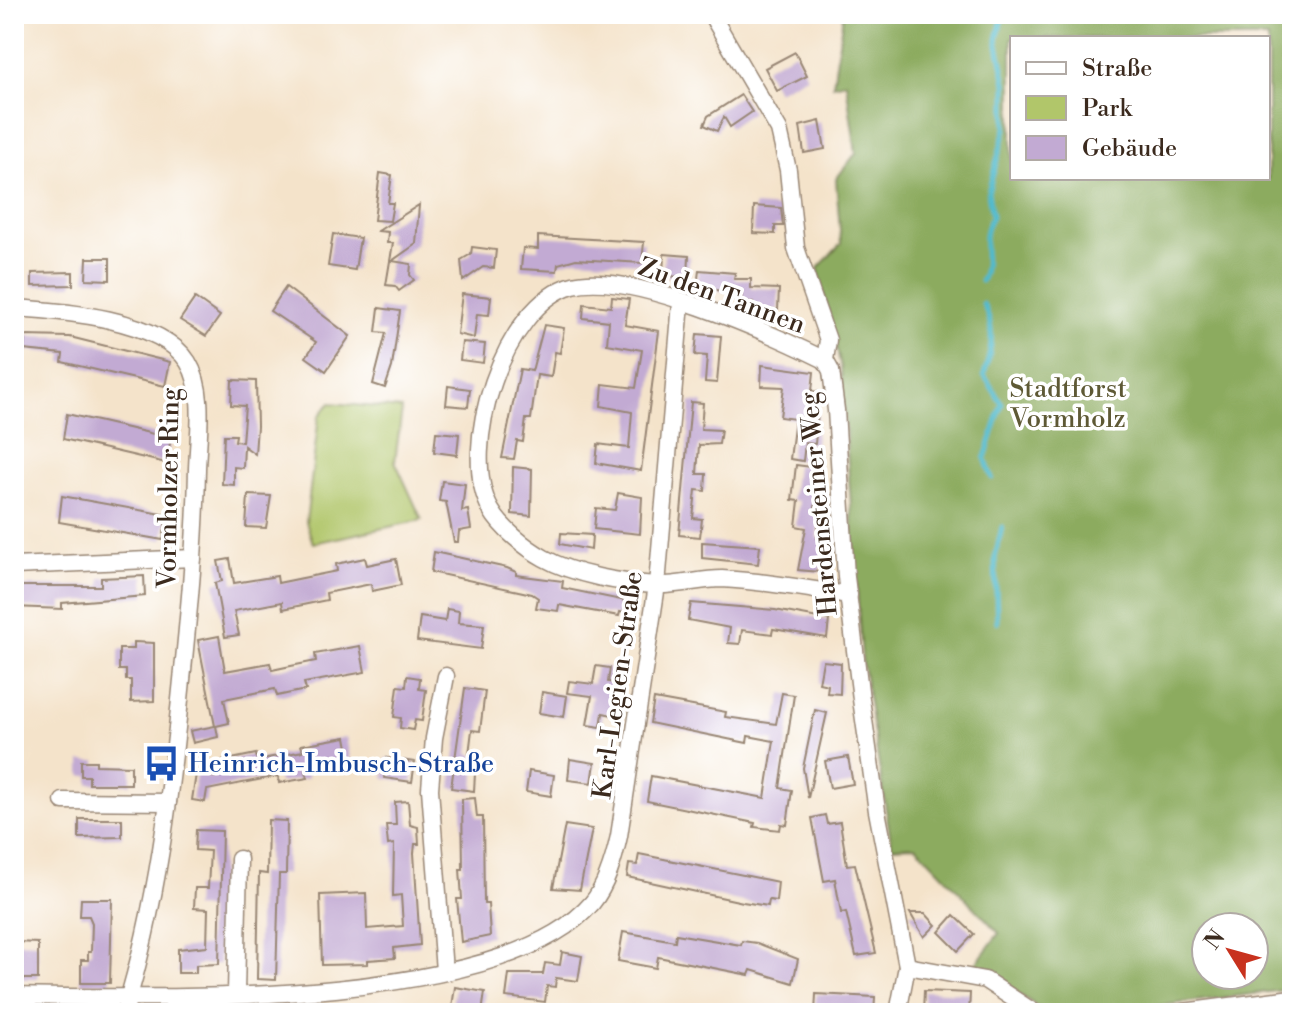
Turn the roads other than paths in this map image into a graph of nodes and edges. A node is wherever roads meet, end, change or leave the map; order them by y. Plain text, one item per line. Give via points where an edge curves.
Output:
1 (711, 14) edge
2 (681, 303) junction
3 (14, 308) edge
4 (825, 360) junction
5 (193, 558) junction
6 (14, 566) edge
7 (657, 585) junction
8 (849, 595) junction
9 (446, 676) dead end
10 (63, 801) dead end
11 (168, 802) junction
12 (239, 859) dead end
13 (907, 966) junction
14 (444, 971) junction
15 (236, 994) junction
16 (14, 996) edge
17 (1292, 998) edge
18 (126, 1006) edge
19 (898, 1013) edge
20 (1035, 1013) edge
21 (1176, 1013) edge

1 - 4 street, Hardensteiner Weg via 779,130 796,248 828,340
2 - 4 street, Zu den Tannen
2 - 7 street, Karl-Legien-Straße
2 - 7 street, Zu den Tannen via 630,284 603,282 572,285 552,294 511,338 481,429 479,462 491,510 515,537 545,559 581,572
3 - 5 street, Vormholzer Ring via 131,327 166,340 187,361 198,391
4 - 8 street, Hardensteiner Weg via 836,410
5 - 6 street
5 - 11 street, Vormholzer Ring
7 - 8 street, Zu den Tannen via 732,580
7 - 14 street, Karl-Legien-Straße via 619,836 602,887 567,926 540,943 508,957
8 - 13 street, Hardensteiner Weg via 877,811
9 - 14 street via 430,789
10 - 11 street
11 - 18 street, Vormholzer Ring
12 - 15 street
13 - 19 street, Hardensteiner Weg
13 - 20 street via 985,980
14 - 15 street, Karl-Legien-Straße via 346,988
15 - 18 street, Karl-Legien-Straße
16 - 18 street, Karl-Legien-Straße
17 - 21 street

